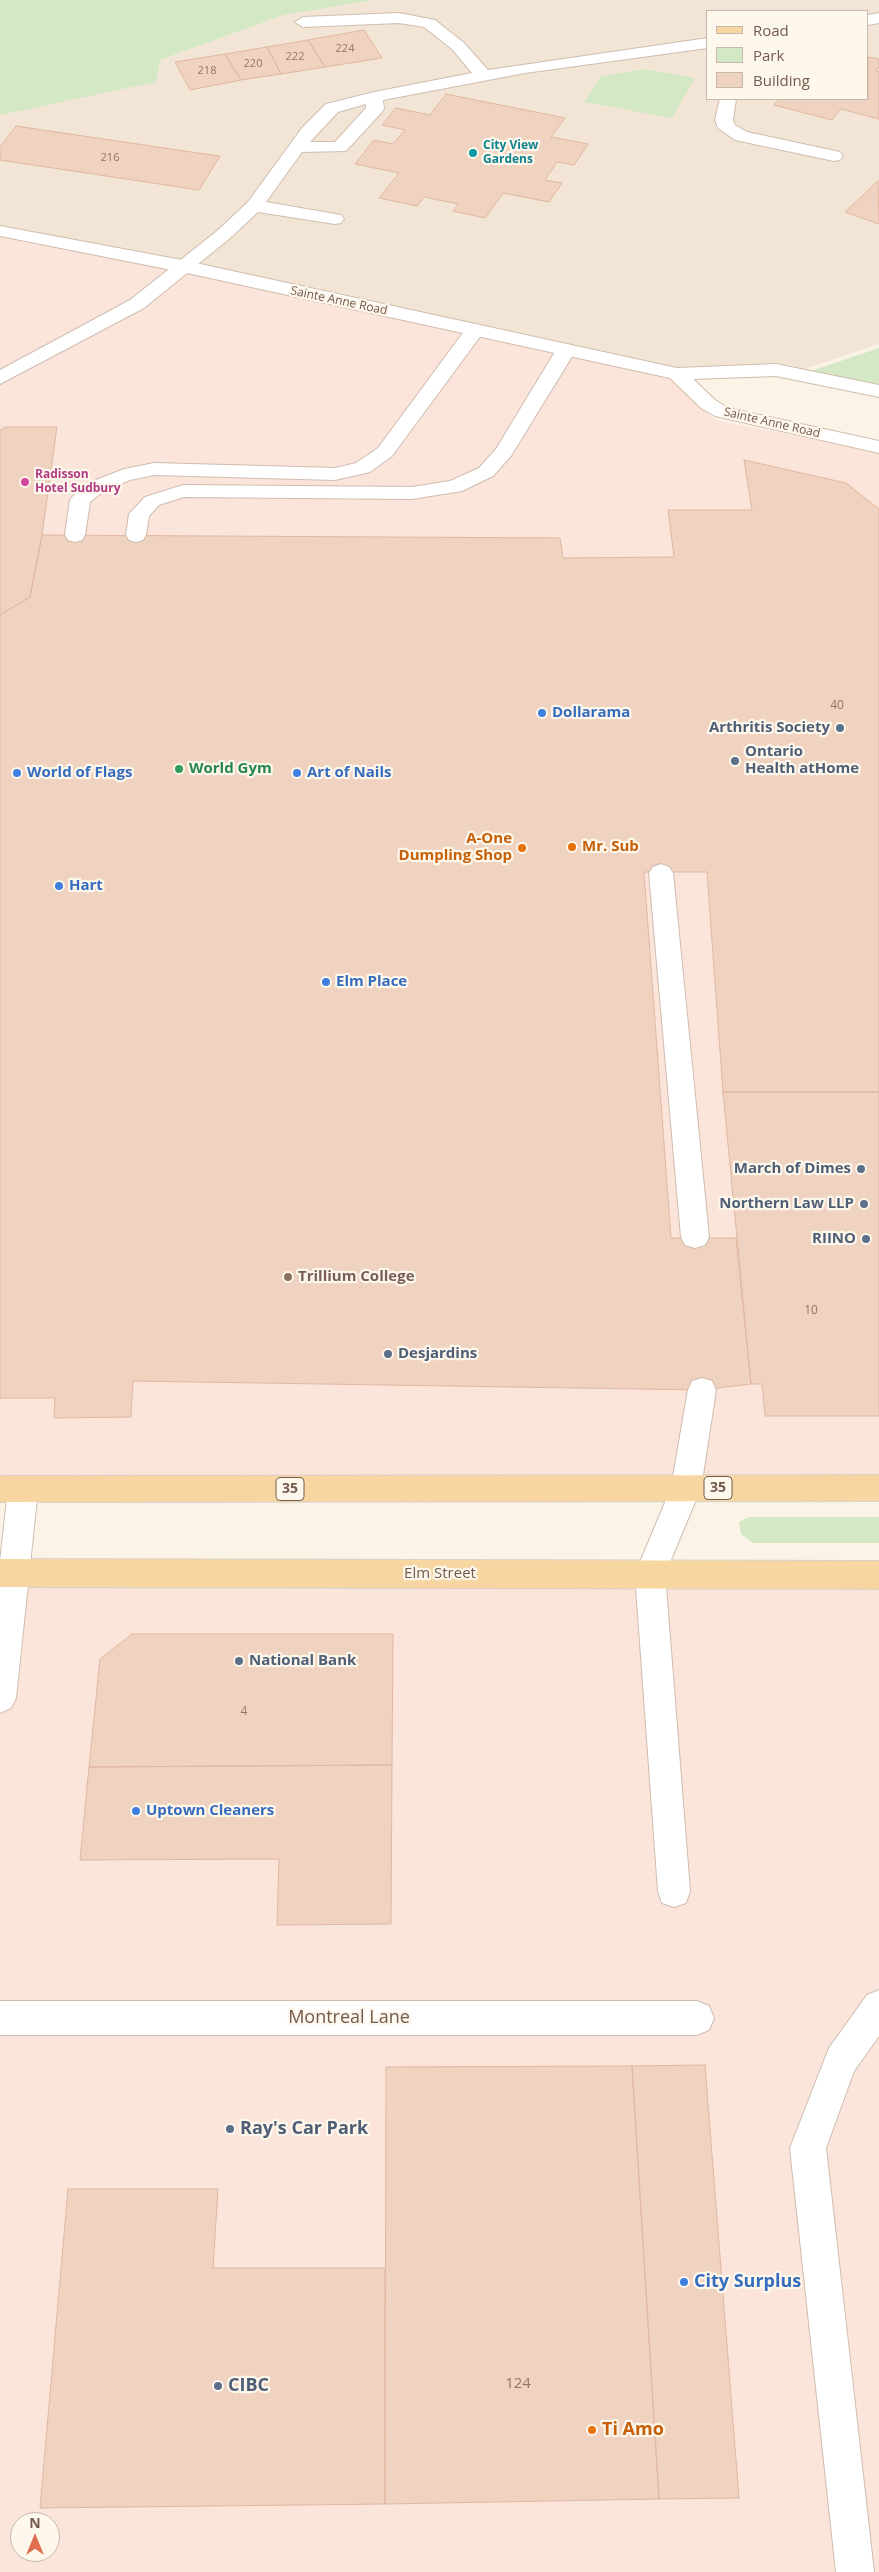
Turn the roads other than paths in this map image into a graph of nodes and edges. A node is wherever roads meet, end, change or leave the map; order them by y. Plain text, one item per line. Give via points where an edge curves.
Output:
1 (303, 22) dead end
2 (706, 43) edge
3 (484, 76) junction
4 (374, 97) junction
5 (728, 100) edge
6 (297, 147) junction
7 (834, 156) dead end
8 (254, 206) junction
9 (335, 219) dead end
10 (0, 232) edge
11 (182, 266) junction
12 (475, 330) junction
13 (566, 350) junction
14 (677, 374) junction
15 (0, 378) edge
16 (879, 391) edge
17 (879, 447) edge
18 (75, 535) dead end
19 (136, 535) dead end
20 (661, 873) dead end
21 (695, 1237) dead end
22 (702, 1390) dead end
23 (686, 1488) junction
24 (879, 1488) edge
25 (12, 1489) edge
26 (7, 1574) edge
27 (650, 1574) junction
28 (879, 1575) edge
29 (0, 1698) edge
30 (674, 1891) dead end
31 (879, 2007) edge
32 (0, 2018) edge
33 (697, 2018) dead end
34 (855, 2572) edge

1 - 3 main road via 399,18 429,23 458,46
2 - 3 main road
3 - 4 main road
4 - 6 main road via 332,108
4 - 6 main road via 375,109 340,147
5 - 7 main road via 724,120 727,128 741,136
6 - 8 main road
8 - 9 main road
8 - 11 main road
10 - 11 main road, Sainte Anne Road
11 - 12 main road, Sainte Anne Road
11 - 15 main road via 137,304
12 - 13 main road, Sainte Anne Road
12 - 18 main road via 385,452 363,468 335,474 154,469 124,475 98,486 80,500
13 - 14 main road, Sainte Anne Road
13 - 19 main road via 504,452 486,472 454,487 412,493 183,491 152,501 138,514
14 - 16 main road, Sainte Anne Road via 776,370
14 - 17 main road, Sainte Anne Road via 708,404 722,412
20 - 21 main road
22 - 23 main road
23 - 24 main road, 35
23 - 25 main road, 35
23 - 27 main road
25 - 26 main road
26 - 27 main road, Elm Street
26 - 29 main road
27 - 28 main road, Elm Street
27 - 30 main road
31 - 34 main road via 841,2060 808,2148
32 - 33 main road, Montreal Lane

